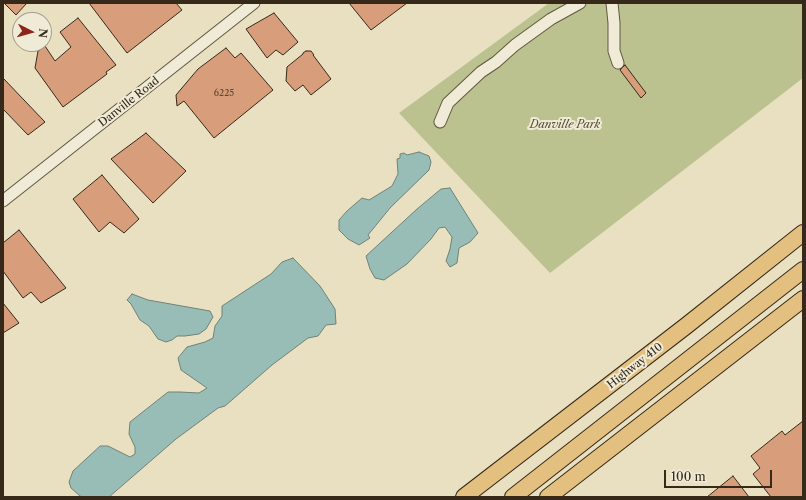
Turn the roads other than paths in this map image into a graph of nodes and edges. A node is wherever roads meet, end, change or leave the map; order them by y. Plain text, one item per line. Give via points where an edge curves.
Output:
1 (254, 3) edge
2 (580, 3) edge
3 (612, 3) edge
4 (618, 63) dead end
5 (440, 122) dead end
6 (3, 201) edge
7 (803, 233) edge
8 (803, 270) edge
9 (803, 299) edge
10 (610, 449) junction
11 (464, 497) edge
12 (513, 497) edge
13 (548, 497) edge
14 (554, 497) edge

1 - 6 street, Danville Road
2 - 5 street via 551,19 481,72 448,103
3 - 4 street via 614,52
7 - 11 highway, Highway 410
8 - 12 highway
9 - 10 highway
10 - 13 highway
10 - 14 highway

